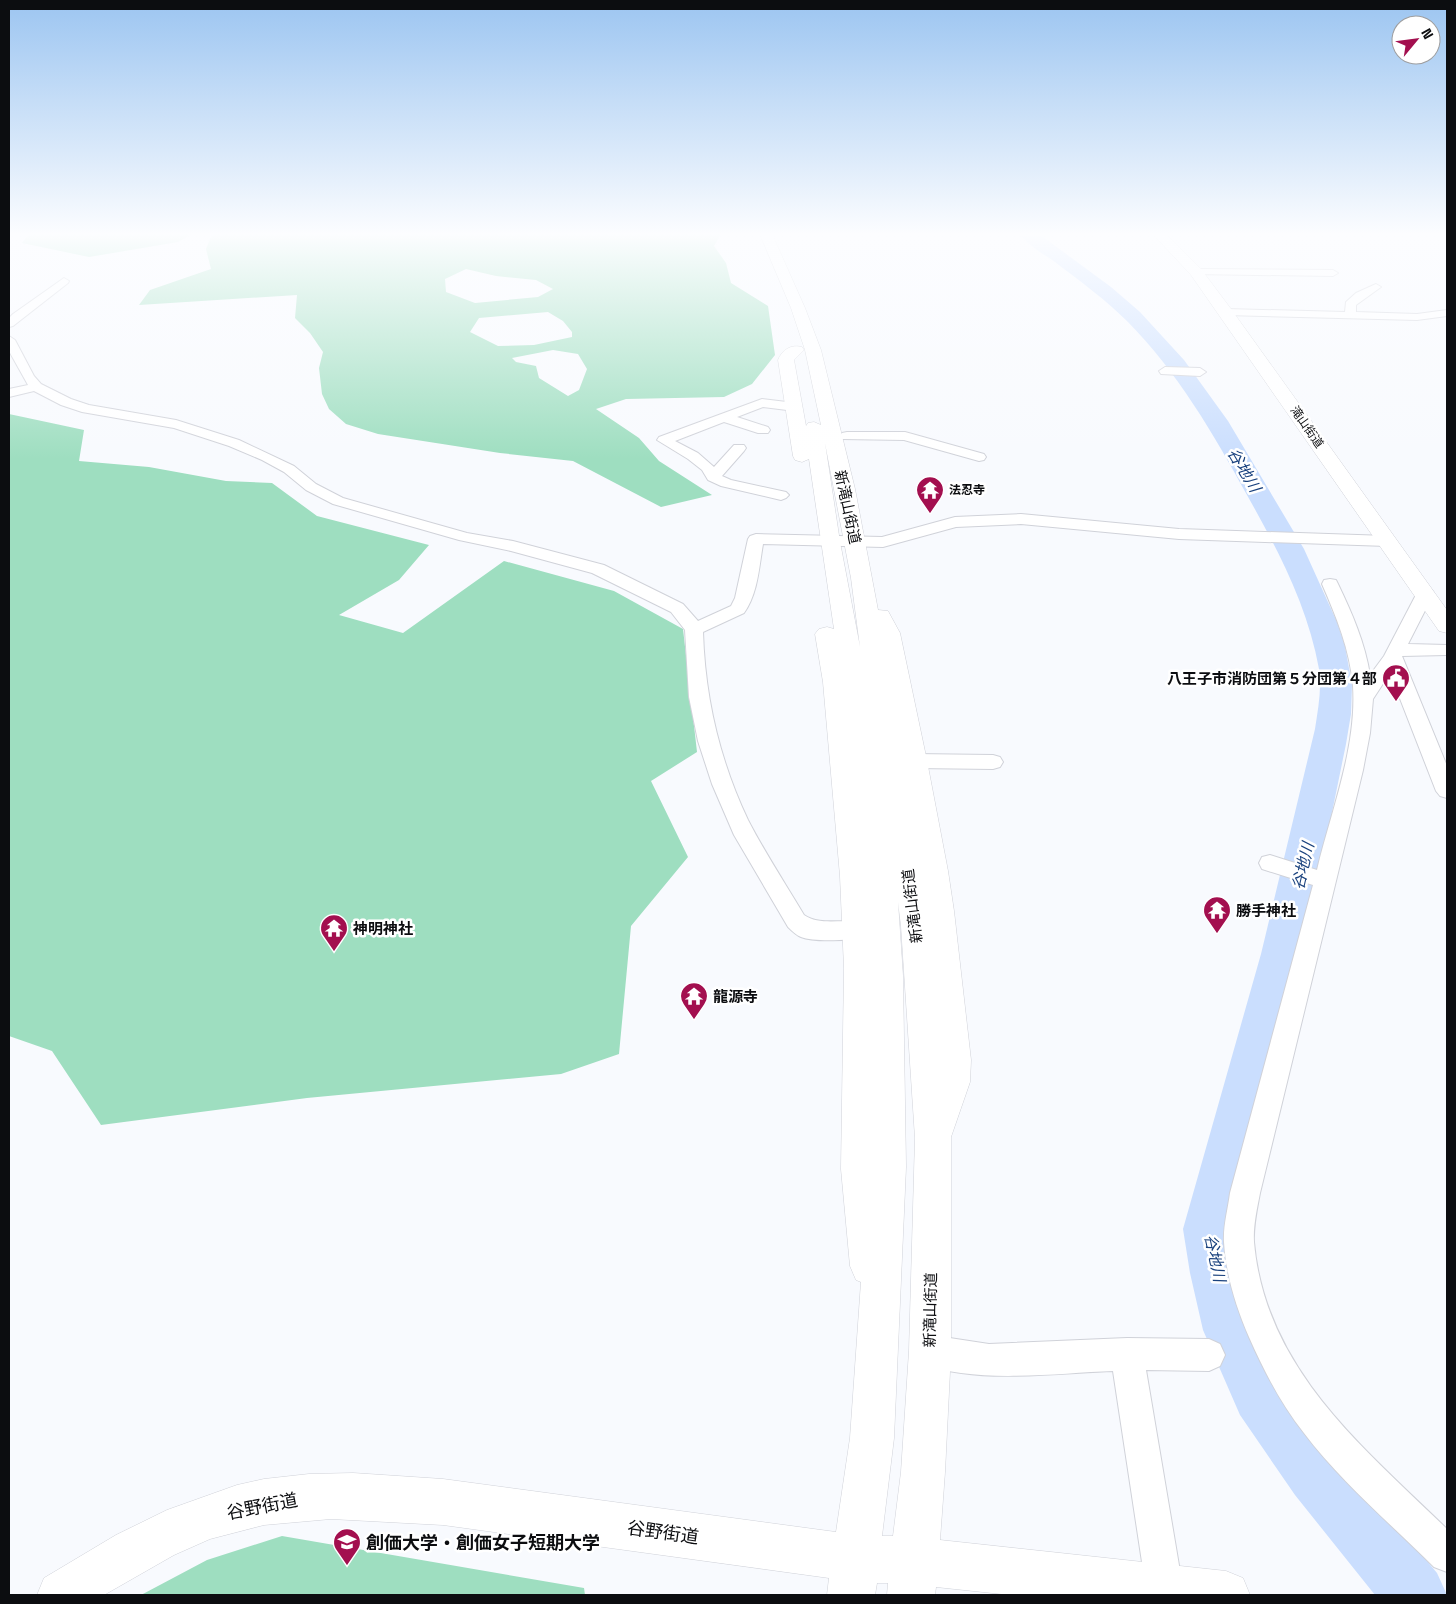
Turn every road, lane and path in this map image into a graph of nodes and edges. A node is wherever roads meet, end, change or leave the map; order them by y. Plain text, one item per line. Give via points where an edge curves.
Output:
1 (27, 309) edge
2 (783, 309) edge
3 (798, 309) edge
4 (811, 309) edge
5 (1224, 309) edge
6 (1350, 309) edge
7 (1226, 312) junction
8 (1447, 313) edge
9 (1351, 315) junction
10 (9, 324) edge
11 (9, 340) edge
12 (796, 350) junction
13 (1168, 371) dead end
14 (1198, 372) dead end
15 (36, 386) junction
16 (9, 393) edge
17 (795, 407) junction
18 (723, 417) junction
19 (763, 430) dead end
20 (847, 436) junction
21 (738, 448) dead end
22 (979, 456) dead end
23 (713, 477) junction
24 (781, 495) dead end
25 (834, 495) junction
26 (1387, 541) junction
27 (843, 542) junction
28 (862, 578) junction
29 (1330, 584) dead end
30 (1425, 593) junction
31 (840, 607) junction
32 (1447, 626) edge
33 (694, 630) junction
34 (1447, 650) edge
35 (1395, 653) junction
36 (1363, 699) junction
37 (914, 761) junction
38 (993, 762) dead end
39 (1447, 791) edge
40 (1277, 865) dead end
41 (1320, 879) junction
42 (857, 930) junction
43 (933, 1138) junction
44 (877, 1329) junction
45 (930, 1351) junction
46 (1127, 1354) junction
47 (1209, 1355) dead end
48 (1447, 1554) edge
49 (853, 1576) edge
50 (913, 1578) edge
51 (1166, 1592) edge
52 (61, 1595) edge
53 (1226, 1595) edge

1 - 10 street
2 - 12 main road, 新滝山街道
3 - 25 main road, 新滝山街道 via 813,350
4 - 20 main road via 829,359
5 - 7 main road, 滝山街道
6 - 9 street
7 - 9 street
7 - 26 main road, 滝山街道
8 - 9 street
11 - 15 street
12 - 17 main road via 786,360
12 - 25 main road, 新滝山街道
13 - 14 street
15 - 16 street
15 - 33 street via 87,409 176,424 234,444 267,457 338,501 598,569 677,608
17 - 18 street via 762,403
17 - 25 main road via 802,455
18 - 19 street
18 - 23 street via 664,440 698,460
20 - 22 street via 905,436
20 - 25 main road via 855,472
21 - 23 street
23 - 24 street
25 - 27 main road, 新滝山街道
26 - 27 street via 1179,534 1021,519 955,522 886,541
26 - 30 main road, 滝山街道
27 - 28 main road, 新滝山街道
27 - 31 main road, 新滝山街道
27 - 33 street via 756,538 744,598 738,609
28 - 37 main road via 888,633
28 - 43 main road, 新滝山街道 via 914,908
29 - 36 street via 1350,635
30 - 32 main road, 滝山街道
30 - 35 street
31 - 42 main road via 826,627 851,829
31 - 44 main road, 新滝山街道 via 872,795 887,976 888,1167
33 - 42 street via 702,721 731,806 796,921 808,930
34 - 35 street
35 - 36 street
35 - 39 street
36 - 41 street via 1359,737
37 - 38 street
37 - 43 main road via 939,911 954,1060 953,1082
40 - 41 street
41 - 48 street via 1245,1193 1239,1241 1246,1287 1268,1342 1297,1395 1332,1441
42 - 44 main road via 860,968 860,1169
43 - 45 main road, 新滝山街道
44 - 49 main road, 新滝山街道 via 872,1438
45 - 46 street via 989,1360
45 - 50 main road, 新滝山街道
46 - 47 street
46 - 51 street
49 - 50 main road, 谷野街道
49 - 52 main road, 谷野街道 via 443,1502 320,1496 264,1502 212,1515 135,1550
50 - 51 main road, 谷野街道
51 - 53 main road, 谷野街道

